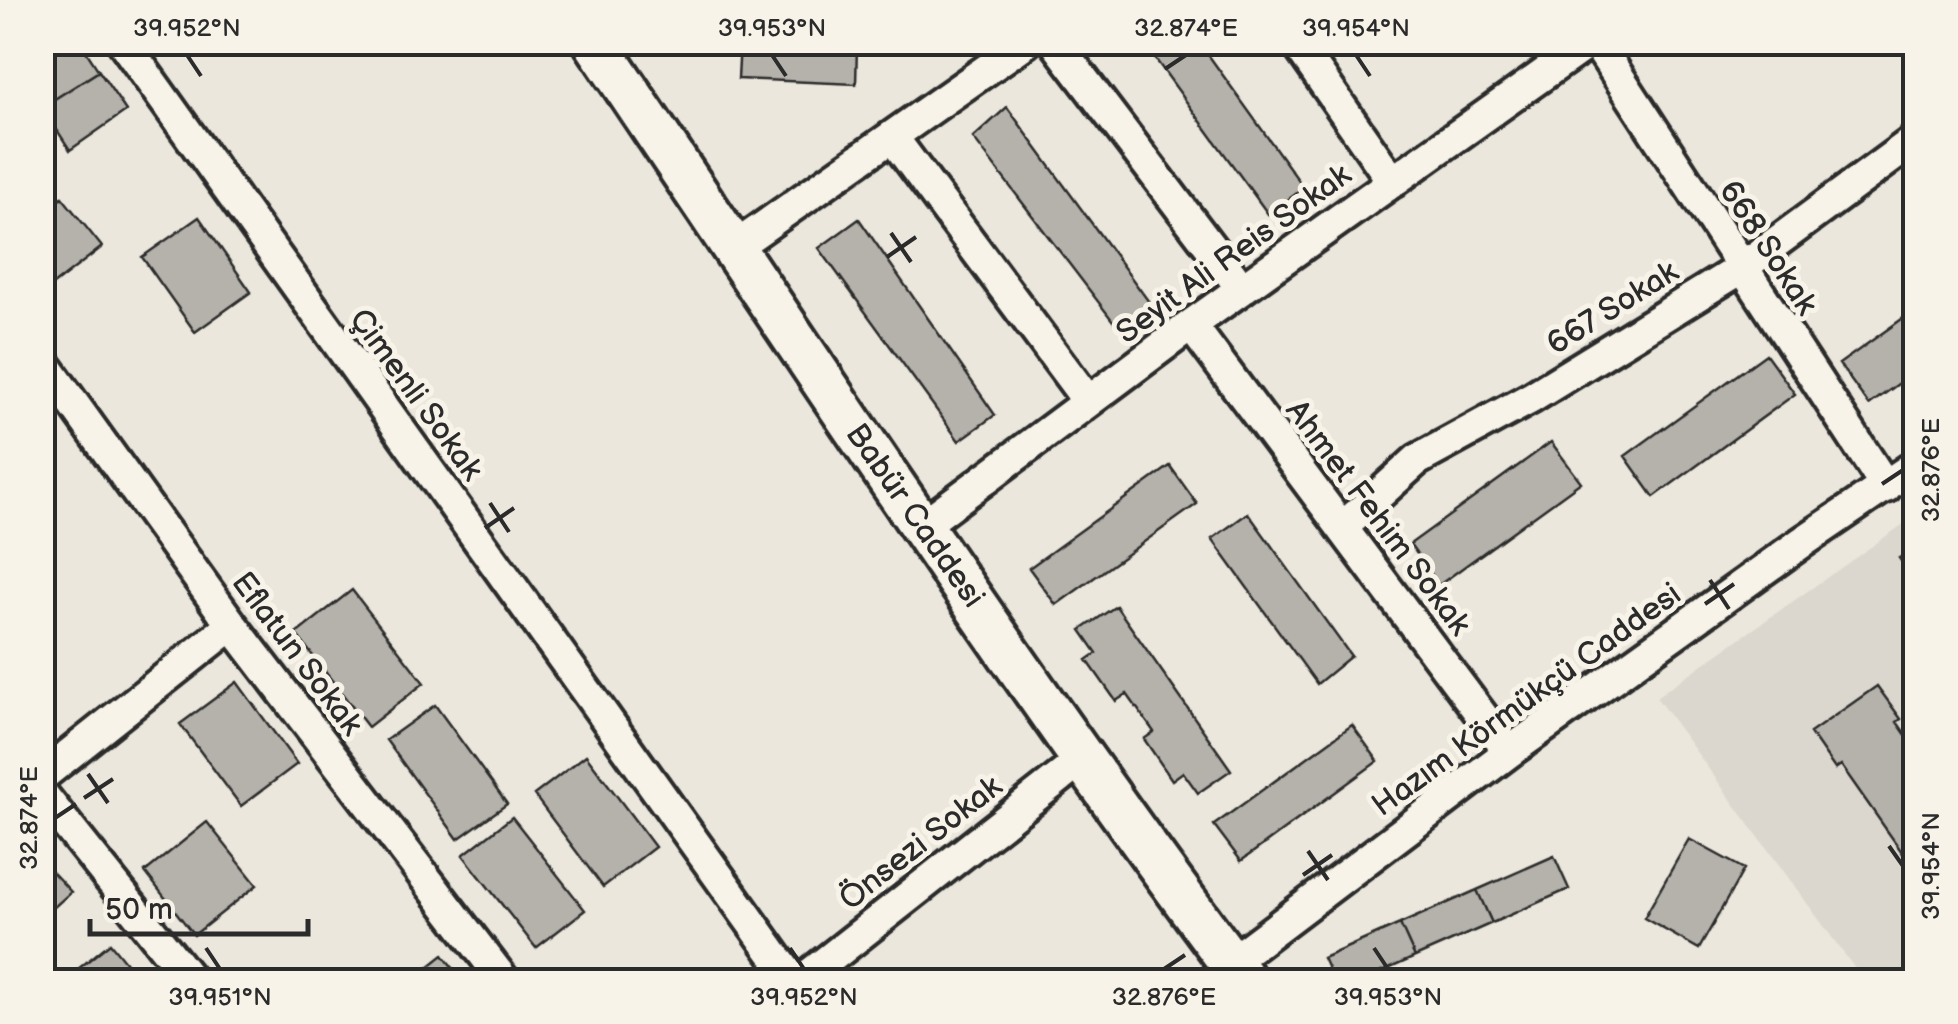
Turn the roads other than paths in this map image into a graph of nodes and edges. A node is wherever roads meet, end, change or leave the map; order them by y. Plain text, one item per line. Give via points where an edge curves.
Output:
1 (123, 42) edge
2 (595, 42) edge
3 (1026, 42) edge
4 (1055, 42) edge
5 (1296, 42) edge
6 (1593, 42) edge
7 (893, 138) junction
8 (1916, 139) edge
9 (1392, 182) junction
10 (732, 249) junction
11 (1740, 268) junction
12 (1242, 289) junction
13 (1192, 325) junction
14 (42, 360) edge
15 (1088, 402) junction
16 (1916, 465) edge
17 (1886, 487) junction
18 (922, 526) junction
19 (1344, 527) junction
20 (232, 626) junction
21 (1509, 752) junction
22 (1083, 759) junction
23 (42, 776) edge
24 (42, 794) edge
25 (1238, 972) edge
26 (192, 982) edge
27 (505, 982) edge
28 (797, 982) edge

1 - 28 street, Çimenli Sokak
2 - 10 main road, Babür Caddesi
3 - 7 street
4 - 12 street
5 - 9 street
6 - 9 street, Seyit Ali Reis Sokak
6 - 11 street, 668 Sokak
7 - 10 street
7 - 15 street
8 - 11 street, 667 Sokak
9 - 12 street, Seyit Ali Reis Sokak
10 - 18 main road, Babür Caddesi
11 - 17 street, 668 Sokak
11 - 19 street, 667 Sokak via 1417,460
12 - 13 street, Seyit Ali Reis Sokak
13 - 15 street, Seyit Ali Reis Sokak
13 - 19 street, Ahmet Fehim Sokak
14 - 20 street, Eflatun Sokak
15 - 18 street, Seyit Ali Reis Sokak
16 - 17 street, Hazım Körmükçü Caddesi
17 - 21 street, Hazım Körmükçü Caddesi
18 - 22 main road, Babür Caddesi
19 - 21 street, Ahmet Fehim Sokak
20 - 23 street
20 - 27 street, Eflatun Sokak
21 - 25 street, Hazım Körmükçü Caddesi
22 - 25 main road, Babür Caddesi
22 - 28 street, Önsezi Sokak
24 - 26 street

